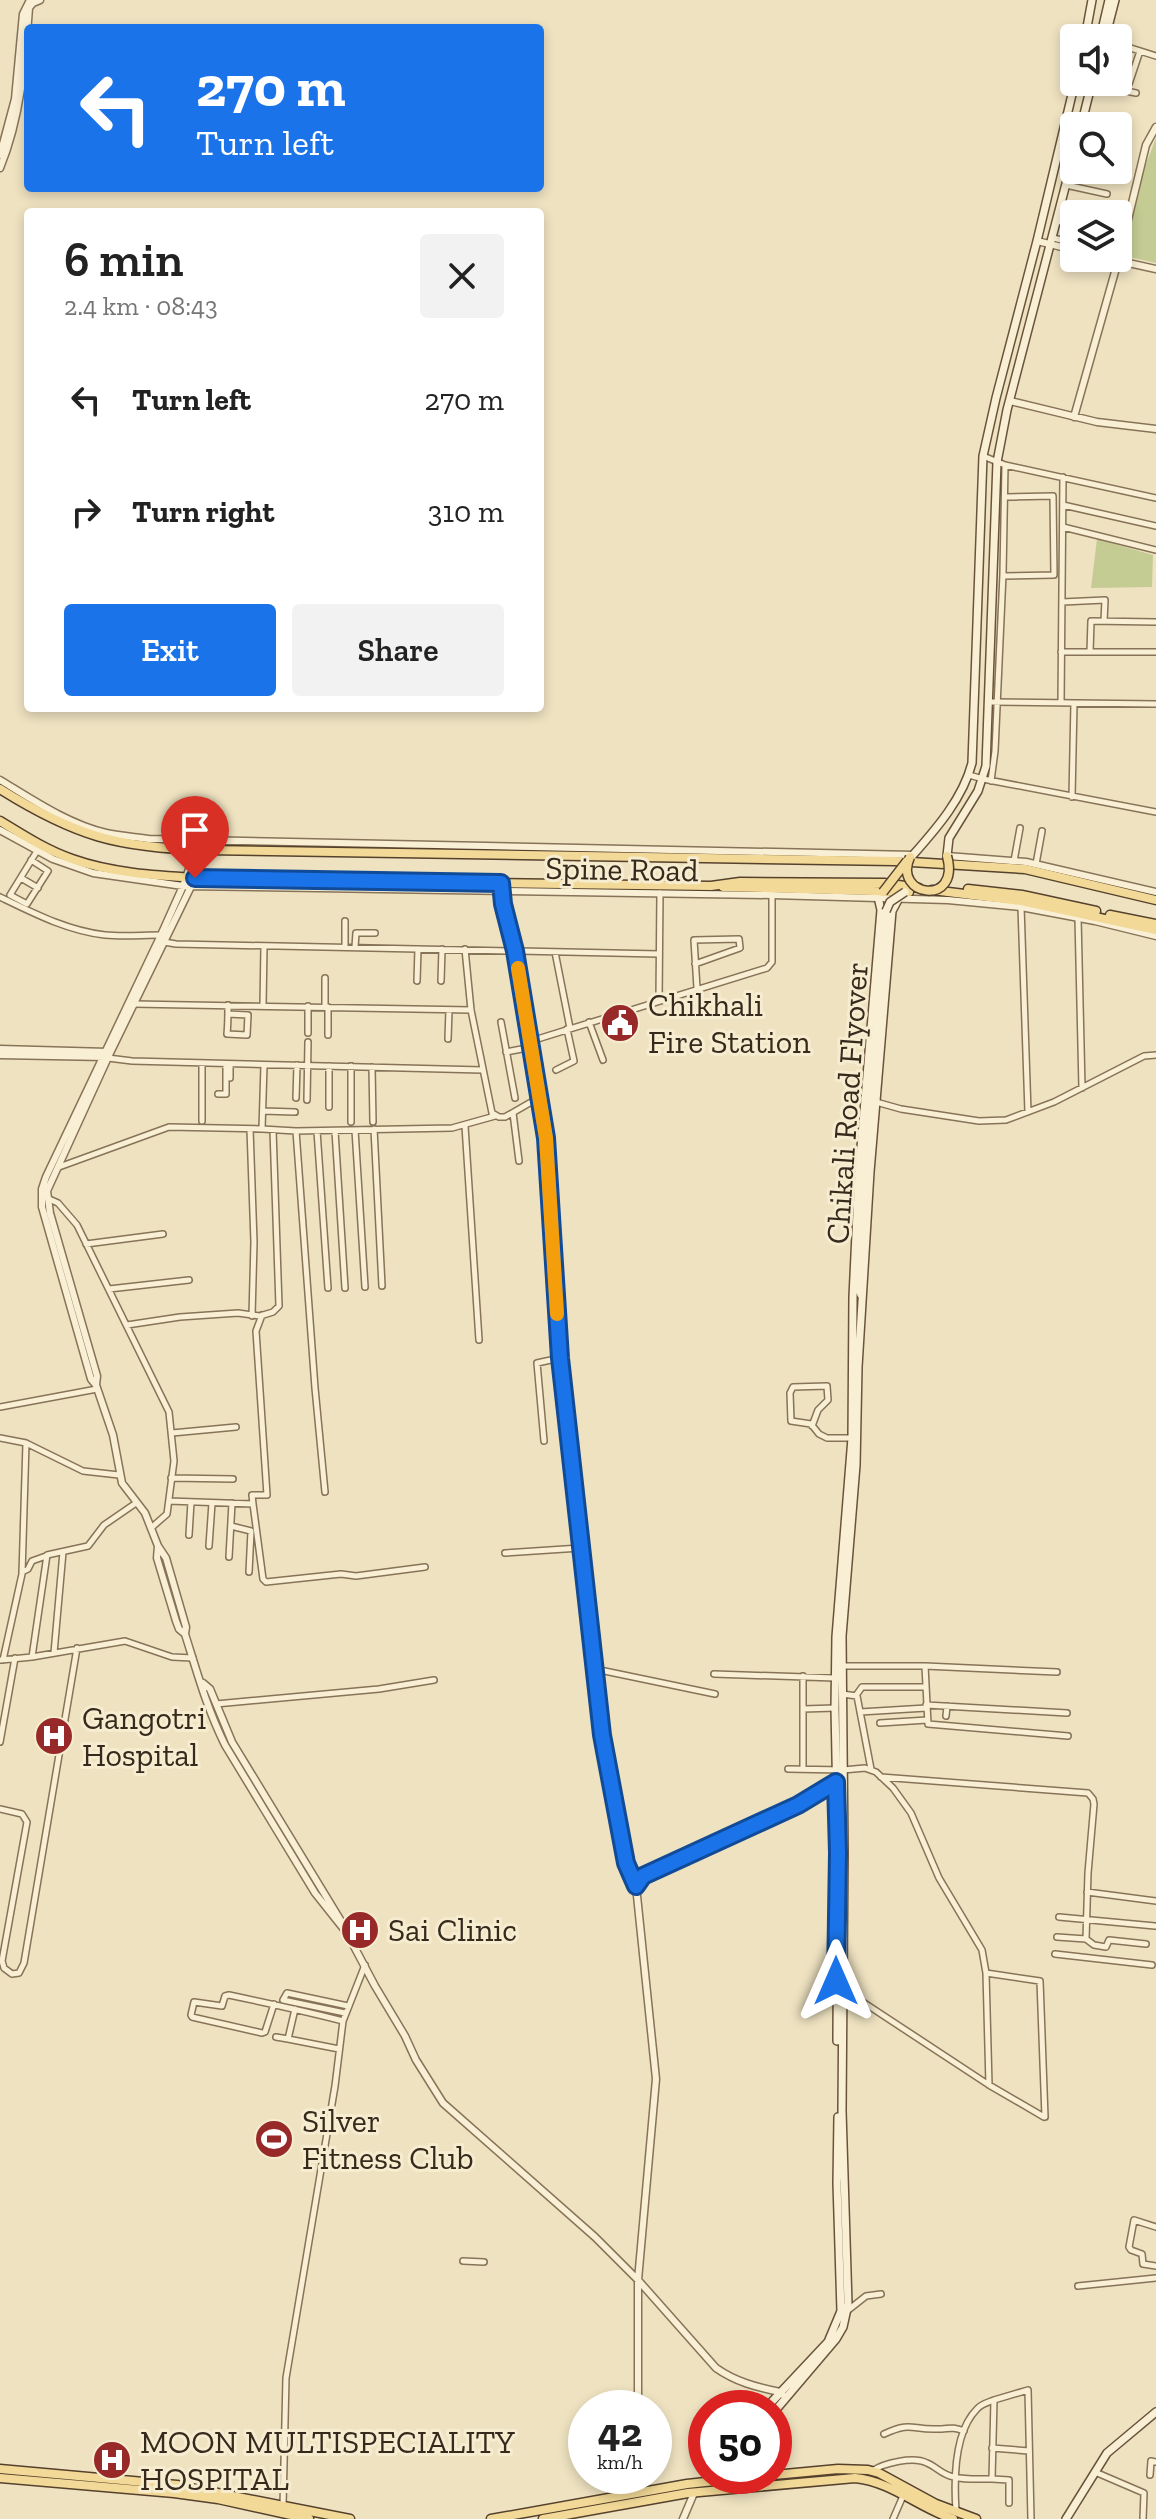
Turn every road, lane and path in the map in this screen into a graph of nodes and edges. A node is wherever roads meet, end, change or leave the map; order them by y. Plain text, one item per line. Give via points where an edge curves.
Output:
1 (30, 0) edge
2 (40, 0) edge
3 (1095, 0) edge
4 (1112, 0) edge
5 (27, 24) edge
6 (1090, 24) edge
7 (1108, 24) edge
8 (1132, 48) edge
9 (1140, 50) junction
10 (1156, 56) edge
11 (24, 60) edge
12 (1132, 75) edge
13 (1132, 92) edge
14 (1136, 93) dead end
15 (1072, 96) edge
16 (1156, 127) edge
17 (0, 155) edge
18 (0, 168) edge
19 (1066, 185) joint
20 (1107, 194) dead end
21 (1062, 200) edge
22 (1132, 203) edge
23 (1060, 207) edge
24 (1057, 221) junction
25 (1060, 222) edge
26 (1037, 241) junction
27 (1052, 242) junction
28 (1060, 242) edge
29 (1060, 245) edge
30 (1132, 264) edge
31 (1156, 269) edge
32 (1115, 272) edge
33 (1010, 401) junction
34 (1074, 417) junction
35 (1156, 429) edge
36 (983, 456) junction
37 (1001, 464) junction
38 (1063, 477) junction
39 (1005, 497) junction
40 (1156, 498) edge
41 (1063, 505) junction
42 (1156, 526) edge
43 (1063, 527) junction
44 (1156, 550) edge
45 (1003, 576) junction
46 (1062, 602) junction
47 (1104, 621) junction
48 (1156, 622) edge
49 (1061, 652) junction
50 (1090, 652) junction
51 (1156, 652) edge
52 (993, 703) junction
53 (1061, 703) junction
54 (1074, 703) junction
55 (1156, 704) edge
56 (969, 775) junction
57 (0, 780) edge
58 (987, 780) junction
59 (0, 789) edge
60 (1072, 797) junction
61 (1156, 812) edge
62 (0, 821) edge
63 (1020, 828) dead end
64 (0, 830) edge
65 (1042, 831) dead end
66 (177, 844) junction
67 (203, 845) junction
68 (37, 851) junction
69 (947, 856) junction
70 (910, 857) junction
71 (31, 860) junction
72 (1014, 861) junction
73 (1036, 864) junction
74 (21, 878) junction
75 (189, 882) junction
76 (711, 886) junction
77 (501, 887) junction
78 (941, 887) junction
79 (38, 888) junction
80 (926, 891) junction
81 (1156, 892) edge
82 (660, 893) junction
83 (881, 894) junction
84 (772, 895) junction
85 (902, 895) junction
86 (0, 897) edge
87 (9, 898) junction
88 (1156, 900) edge
89 (1021, 904) junction
90 (886, 911) junction
91 (1078, 918) junction
92 (345, 921) dead end
93 (1156, 924) edge
94 (375, 933) dead end
95 (1156, 933) edge
96 (163, 938) junction
97 (264, 946) junction
98 (345, 947) junction
99 (355, 947) junction
100 (418, 949) junction
101 (442, 949) junction
102 (465, 949) junction
103 (515, 951) junction
104 (555, 952) junction
105 (659, 954) junction
106 (695, 964) junction
107 (325, 978) dead end
108 (417, 981) dead end
109 (441, 981) dead end
110 (697, 988) junction
111 (659, 1000) junction
112 (134, 1004) junction
113 (228, 1005) junction
114 (263, 1005) junction
115 (308, 1006) junction
116 (327, 1007) junction
117 (449, 1010) junction
118 (471, 1010) junction
119 (228, 1014) junction
120 (501, 1022) dead end
121 (589, 1022) junction
122 (569, 1029) junction
123 (308, 1033) dead end
124 (328, 1035) dead end
125 (448, 1039) dead end
126 (308, 1042) dead end
127 (532, 1044) junction
128 (0, 1052) edge
129 (506, 1052) junction
130 (107, 1055) junction
131 (1156, 1055) edge
132 (603, 1060) dead end
133 (202, 1063) junction
134 (228, 1064) junction
135 (264, 1065) junction
136 (297, 1065) junction
137 (308, 1065) junction
138 (329, 1066) junction
139 (351, 1066) junction
140 (372, 1067) junction
141 (482, 1070) junction
142 (556, 1070) dead end
143 (230, 1078) dead end
144 (1082, 1088) junction
145 (218, 1094) dead end
146 (540, 1097) junction
147 (296, 1098) dead end
148 (515, 1098) dead end
149 (307, 1100) dead end
150 (875, 1102) junction
151 (329, 1107) dead end
152 (263, 1111) junction
153 (295, 1112) dead end
154 (1028, 1112) junction
155 (513, 1113) junction
156 (495, 1116) junction
157 (202, 1121) dead end
158 (351, 1122) dead end
159 (373, 1126) junction
160 (465, 1126) junction
161 (250, 1129) junction
162 (262, 1129) junction
163 (273, 1130) junction
164 (355, 1130) junction
165 (296, 1131) junction
166 (317, 1131) junction
167 (335, 1131) junction
168 (519, 1161) dead end
169 (57, 1168) junction
170 (44, 1198) junction
171 (163, 1234) dead end
172 (86, 1244) junction
173 (189, 1280) dead end
174 (382, 1286) dead end
175 (365, 1287) dead end
176 (328, 1288) dead end
177 (345, 1288) dead end
178 (109, 1289) junction
179 (857, 1297) junction
180 (262, 1315) junction
181 (252, 1316) junction
182 (127, 1325) junction
183 (479, 1340) dead end
184 (560, 1358) junction
185 (97, 1387) junction
186 (0, 1407) edge
187 (812, 1426) junction
188 (236, 1427) dead end
189 (172, 1433) junction
190 (0, 1438) edge
191 (855, 1438) junction
192 (544, 1441) dead end
193 (26, 1443) junction
194 (119, 1475) junction
195 (171, 1478) junction
196 (233, 1479) dead end
197 (325, 1492) dead end
198 (169, 1501) junction
199 (191, 1502) junction
200 (136, 1503) junction
201 (212, 1503) junction
202 (232, 1503) junction
203 (253, 1504) junction
204 (231, 1526) junction
205 (151, 1528) junction
206 (189, 1535) dead end
207 (209, 1546) dead end
208 (580, 1548) junction
209 (63, 1552) junction
210 (505, 1553) dead end
211 (47, 1555) junction
212 (229, 1557) dead end
213 (425, 1567) dead end
214 (22, 1572) junction
215 (249, 1572) dead end
216 (77, 1648) junction
217 (54, 1653) junction
218 (32, 1657) junction
219 (15, 1658) junction
220 (193, 1658) junction
221 (2, 1660) edge
222 (842, 1666) junction
223 (925, 1666) junction
224 (595, 1669) junction
225 (1057, 1672) dead end
226 (714, 1674) dead end
227 (803, 1676) junction
228 (835, 1678) junction
229 (434, 1680) dead end
230 (203, 1683) junction
231 (926, 1687) junction
232 (715, 1694) dead end
233 (842, 1694) junction
234 (857, 1694) junction
235 (215, 1704) junction
236 (947, 1706) junction
237 (926, 1707) junction
238 (835, 1708) junction
239 (803, 1709) junction
240 (860, 1712) junction
241 (1067, 1713) dead end
242 (946, 1716) dead end
243 (927, 1720) junction
244 (880, 1723) dead end
245 (1068, 1736) dead end
246 (0, 1742) edge
247 (788, 1769) dead end
248 (803, 1769) junction
249 (840, 1770) junction
250 (871, 1770) junction
251 (881, 1777) junction
252 (838, 1783) junction
253 (0, 1809) edge
254 (636, 1886) junction
255 (1087, 1892) junction
256 (1156, 1901) edge
257 (1059, 1917) dead end
258 (1085, 1919) junction
259 (1155, 1926) edge
260 (350, 1937) junction
261 (1057, 1937) dead end
262 (1086, 1939) junction
263 (1146, 1944) dead end
264 (1055, 1954) dead end
265 (365, 1965) junction
266 (1152, 1965) dead end
267 (986, 1973) junction
268 (842, 1988) junction
269 (274, 2004) junction
270 (348, 2006) junction
271 (295, 2009) junction
272 (344, 2017) junction
273 (276, 2037) dead end
274 (288, 2039) junction
275 (339, 2049) junction
276 (989, 2085) junction
277 (840, 2183) junction
278 (1156, 2227) edge
279 (463, 2261) dead end
280 (484, 2262) dead end
281 (1156, 2266) edge
282 (1156, 2278) edge
283 (638, 2280) junction
284 (1078, 2286) dead end
285 (881, 2294) dead end
286 (847, 2312) junction
287 (638, 2390) edge
288 (765, 2390) edge
289 (787, 2390) edge
290 (788, 2390) edge
291 (994, 2400) junction
292 (1156, 2412) edge
293 (1147, 2420) junction
294 (1156, 2426) edge
295 (964, 2431) junction
296 (884, 2434) dead end
297 (992, 2448) junction
298 (1029, 2451) junction
299 (1156, 2462) edge
300 (0, 2469) edge
301 (872, 2471) junction
302 (1094, 2472) junction
303 (792, 2473) edge
304 (1150, 2475) dead end
305 (954, 2477) junction
306 (0, 2478) edge
307 (992, 2479) junction
308 (792, 2480) edge
309 (628, 2494) edge
310 (688, 2494) edge
311 (694, 2494) edge
312 (903, 2496) junction
313 (1009, 2503) dead end
314 (283, 2506) junction
315 (955, 2516) edge
316 (309, 2519) edge
317 (350, 2519) edge
318 (491, 2519) edge
319 (543, 2519) edge
320 (683, 2519) edge
321 (893, 2519) edge
322 (976, 2519) edge
323 (1031, 2519) edge
324 (1066, 2519) edge
325 (1143, 2519) edge

1 - 17 street via 23,14 15,99
2 - 5 street via 29,8
3 - 6 main road
4 - 7 main road
8 - 9 street
9 - 10 street
9 - 12 street
11 - 18 street via 20,101
13 - 14 street
15 - 26 main road
16 - 22 street via 1146,145
19 - 20 street
19 - 21 main road
23 - 24 main road
24 - 25 street
24 - 27 main road
26 - 27 street
26 - 36 main road
27 - 28 street
27 - 29 street
27 - 33 main road
30 - 31 street
32 - 34 street
33 - 34 street
33 - 37 main road
34 - 35 street
36 - 37 street
36 - 56 main road
37 - 38 street
37 - 39 street
37 - 52 main road
38 - 40 street
38 - 41 street
39 - 45 street
39 - 45 street via 1053,496 1054,575
41 - 42 street
41 - 43 street
43 - 44 street
43 - 46 street
45 - 52 street
46 - 47 street via 1105,600
46 - 49 street
47 - 48 street
47 - 50 street via 1091,621
49 - 50 street
49 - 53 street
50 - 51 street
52 - 53 street
52 - 58 main road
53 - 54 street
54 - 55 street
54 - 60 street
56 - 58 street
56 - 70 main road
57 - 66 street via 82,825
58 - 60 street
58 - 69 main road via 949,838
59 - 66 main road via 55,821 103,839
60 - 61 street
62 - 75 main road via 70,858
63 - 72 street
64 - 68 street, Spine Road
65 - 73 street
66 - 67 main road
67 - 70 street, Spine Road
67 - 75 street
67 - 88 main road, Spine Road via 985,866 1038,871
68 - 71 street
68 - 75 street, Spine Road via 93,873
69 - 72 street
69 - 78 main road, bridge via 949,875
70 - 80 main road, bridge via 910,881
70 - 83 main road, bridge
71 - 74 street
71 - 79 street via 48,871
72 - 73 street
73 - 81 street
74 - 79 street
74 - 87 street
75 - 77 main road, Spine Road
75 - 96 street
76 - 77 main road, Spine Road
76 - 83 main road
76 - 89 main road, Spine Road via 884,883
77 - 82 street, Spine Road
77 - 103 street
78 - 80 main road, bridge
78 - 93 main road via 1022,895
79 - 87 street via 27,904
80 - 85 main road, bridge
82 - 84 street, Spine Road
82 - 105 street
83 - 84 street, Spine Road
83 - 85 main road, bridge
83 - 90 main road, Chikali Road Flyover, bridge
83 - 179 main road via 859,1171
84 - 110 street via 772,962 767,968
85 - 89 street, Spine Road
85 - 90 main road, bridge
85 - 150 main road via 892,911
86 - 87 street
87 - 96 street via 49,920 87,932
89 - 91 street, Spine Road
89 - 95 main road, Spine Road
89 - 154 street
90 - 179 main road, Chikali Road Flyover
91 - 95 street, Spine Road
91 - 144 street
92 - 98 street
94 - 99 street via 356,933
96 - 97 street via 176,944
96 - 112 street
96 - 130 street
97 - 98 street
97 - 114 street
98 - 99 street
99 - 100 street
100 - 101 street
100 - 108 street
101 - 102 street
101 - 109 street
102 - 103 street
102 - 118 street
103 - 104 street
103 - 127 street
104 - 105 street
104 - 122 street
105 - 111 street
106 - 106 street via 694,940 739,939 740,948
106 - 110 street
107 - 116 street
110 - 111 street
111 - 121 street
112 - 113 street
112 - 130 street
113 - 114 street
113 - 119 street
114 - 115 street
115 - 116 street
115 - 123 street
116 - 117 street
116 - 124 street
117 - 118 street
117 - 125 street
118 - 141 street
119 - 119 street via 227,1034 247,1035 248,1015
120 - 129 street
121 - 122 street
121 - 132 street
122 - 127 street
122 - 142 street via 574,1061
126 - 137 street
127 - 129 street
127 - 146 street
128 - 130 street
129 - 148 street
130 - 133 street
130 - 169 street
130 - 170 street via 46,1177
131 - 144 street
133 - 134 street
133 - 157 street
134 - 135 street
134 - 143 street
134 - 145 street via 226,1094
135 - 136 street
135 - 152 street
136 - 137 street
136 - 147 street
137 - 138 street
137 - 149 street
138 - 139 street
138 - 151 street
139 - 140 street
139 - 158 street
140 - 141 street
140 - 159 street
141 - 156 street
144 - 154 street
146 - 155 street
146 - 184 street
150 - 154 street via 979,1121
150 - 179 main road via 864,1284
152 - 153 street
152 - 162 street
155 - 156 street
155 - 168 street
156 - 160 street
159 - 160 street
159 - 164 street
159 - 174 street
160 - 183 street
161 - 162 street
161 - 169 street via 169,1127
161 - 181 street
162 - 163 street
163 - 165 street
163 - 180 street via 280,1302 273,1312
164 - 167 street
164 - 175 street
165 - 166 street
165 - 197 street
166 - 167 street
166 - 176 street
167 - 177 street
169 - 170 street
170 - 172 street via 69,1214
170 - 185 street
171 - 172 street
172 - 178 street
173 - 178 street
178 - 182 street
179 - 191 main road
180 - 181 street
180 - 203 street via 258,1326 267,1495 252,1495
181 - 182 street via 180,1317
182 - 189 street via 169,1412
184 - 192 street via 537,1363
184 - 208 street
185 - 186 street
185 - 194 street
187 - 187 street via 828,1400 828,1387 793,1387 789,1418
187 - 191 street via 827,1438
188 - 189 street
189 - 195 street
190 - 193 street
191 - 222 main road
191 - 228 main road
193 - 194 street via 83,1471
193 - 214 street
194 - 200 street
195 - 196 street
195 - 198 street
198 - 199 street
198 - 205 street via 167,1514
199 - 201 street
199 - 206 street
200 - 205 street
200 - 209 street via 108,1521 88,1546
201 - 202 street
201 - 207 street
202 - 203 street
202 - 204 street
203 - 213 street via 265,1581
204 - 212 street
204 - 215 street via 251,1531
205 - 220 street via 166,1558
208 - 210 street
208 - 224 street
209 - 211 street
209 - 217 street
211 - 214 street
211 - 218 street
214 - 221 street
216 - 217 street
216 - 220 street via 130,1641 172,1657
216 - 253 street via 24,1963 12,1974 2,1961 27,1822 22,1814
217 - 218 street
218 - 219 street
219 - 221 street
219 - 246 street
220 - 230 street
222 - 223 street
222 - 233 main road
223 - 225 street
223 - 231 street
224 - 232 street
224 - 254 street via 622,1845
226 - 227 street
227 - 228 street
227 - 239 street
228 - 238 main road
229 - 235 street
230 - 235 street
230 - 260 street via 225,1745 315,1893
231 - 234 street via 862,1687
231 - 237 street
233 - 234 street
233 - 249 main road
234 - 240 street
235 - 260 street via 232,1742
236 - 237 street
236 - 241 street
236 - 242 street
237 - 240 street
237 - 243 street
238 - 239 street
238 - 249 main road
239 - 248 street
240 - 250 street
243 - 244 street
243 - 245 street via 930,1725
247 - 248 street
248 - 249 street
249 - 250 street
249 - 252 main road
250 - 251 street
251 - 255 street via 1088,1793 1094,1804
251 - 267 street via 911,1813 939,1878 982,1950
252 - 254 street via 643,1876
252 - 268 main road
252 - 277 main road
254 - 283 street via 656,2079
255 - 256 street
255 - 258 street
257 - 258 street
258 - 259 street
258 - 262 street
260 - 265 street
261 - 262 street
262 - 263 street via 1106,1947 1109,1940
264 - 266 street
265 - 270 street
265 - 283 street via 443,2103
267 - 276 street
267 - 276 street via 1040,1981 1045,2117
268 - 276 street
268 - 277 main road
269 - 269 street via 227,1995 222,2006 194,2002 191,2015 262,2033
269 - 271 street
270 - 272 street
270 - 272 street via 287,1993 283,2000
271 - 272 street
271 - 274 street
272 - 275 street
273 - 274 street
274 - 275 street
275 - 314 street via 286,2378
277 - 286 main road
277 - 289 main road via 841,2311 828,2342
278 - 281 street via 1134,2220 1129,2247 1142,2254 1143,2264
279 - 280 street
282 - 284 street
283 - 287 street
283 - 288 street via 716,2368
285 - 286 street via 866,2296
286 - 290 main road via 836,2339
291 - 295 street via 977,2409
291 - 297 street
291 - 298 street via 1028,2390
292 - 293 main road
293 - 294 street
293 - 302 main road via 1107,2453
295 - 296 street via 909,2425
295 - 305 street
297 - 298 street
297 - 307 street
298 - 323 street
299 - 304 street via 1151,2461
300 - 314 main road via 177,2485
301 - 303 main road
301 - 305 street via 920,2461
301 - 315 main road
302 - 324 main road
302 - 325 street via 1144,2493
305 - 307 street
305 - 315 street
306 - 316 main road via 174,2493
307 - 313 street via 1009,2480
308 - 312 main road via 855,2478
309 - 318 main road
310 - 319 main road
311 - 320 street
312 - 315 main road
312 - 321 street
314 - 317 main road
315 - 322 main road

